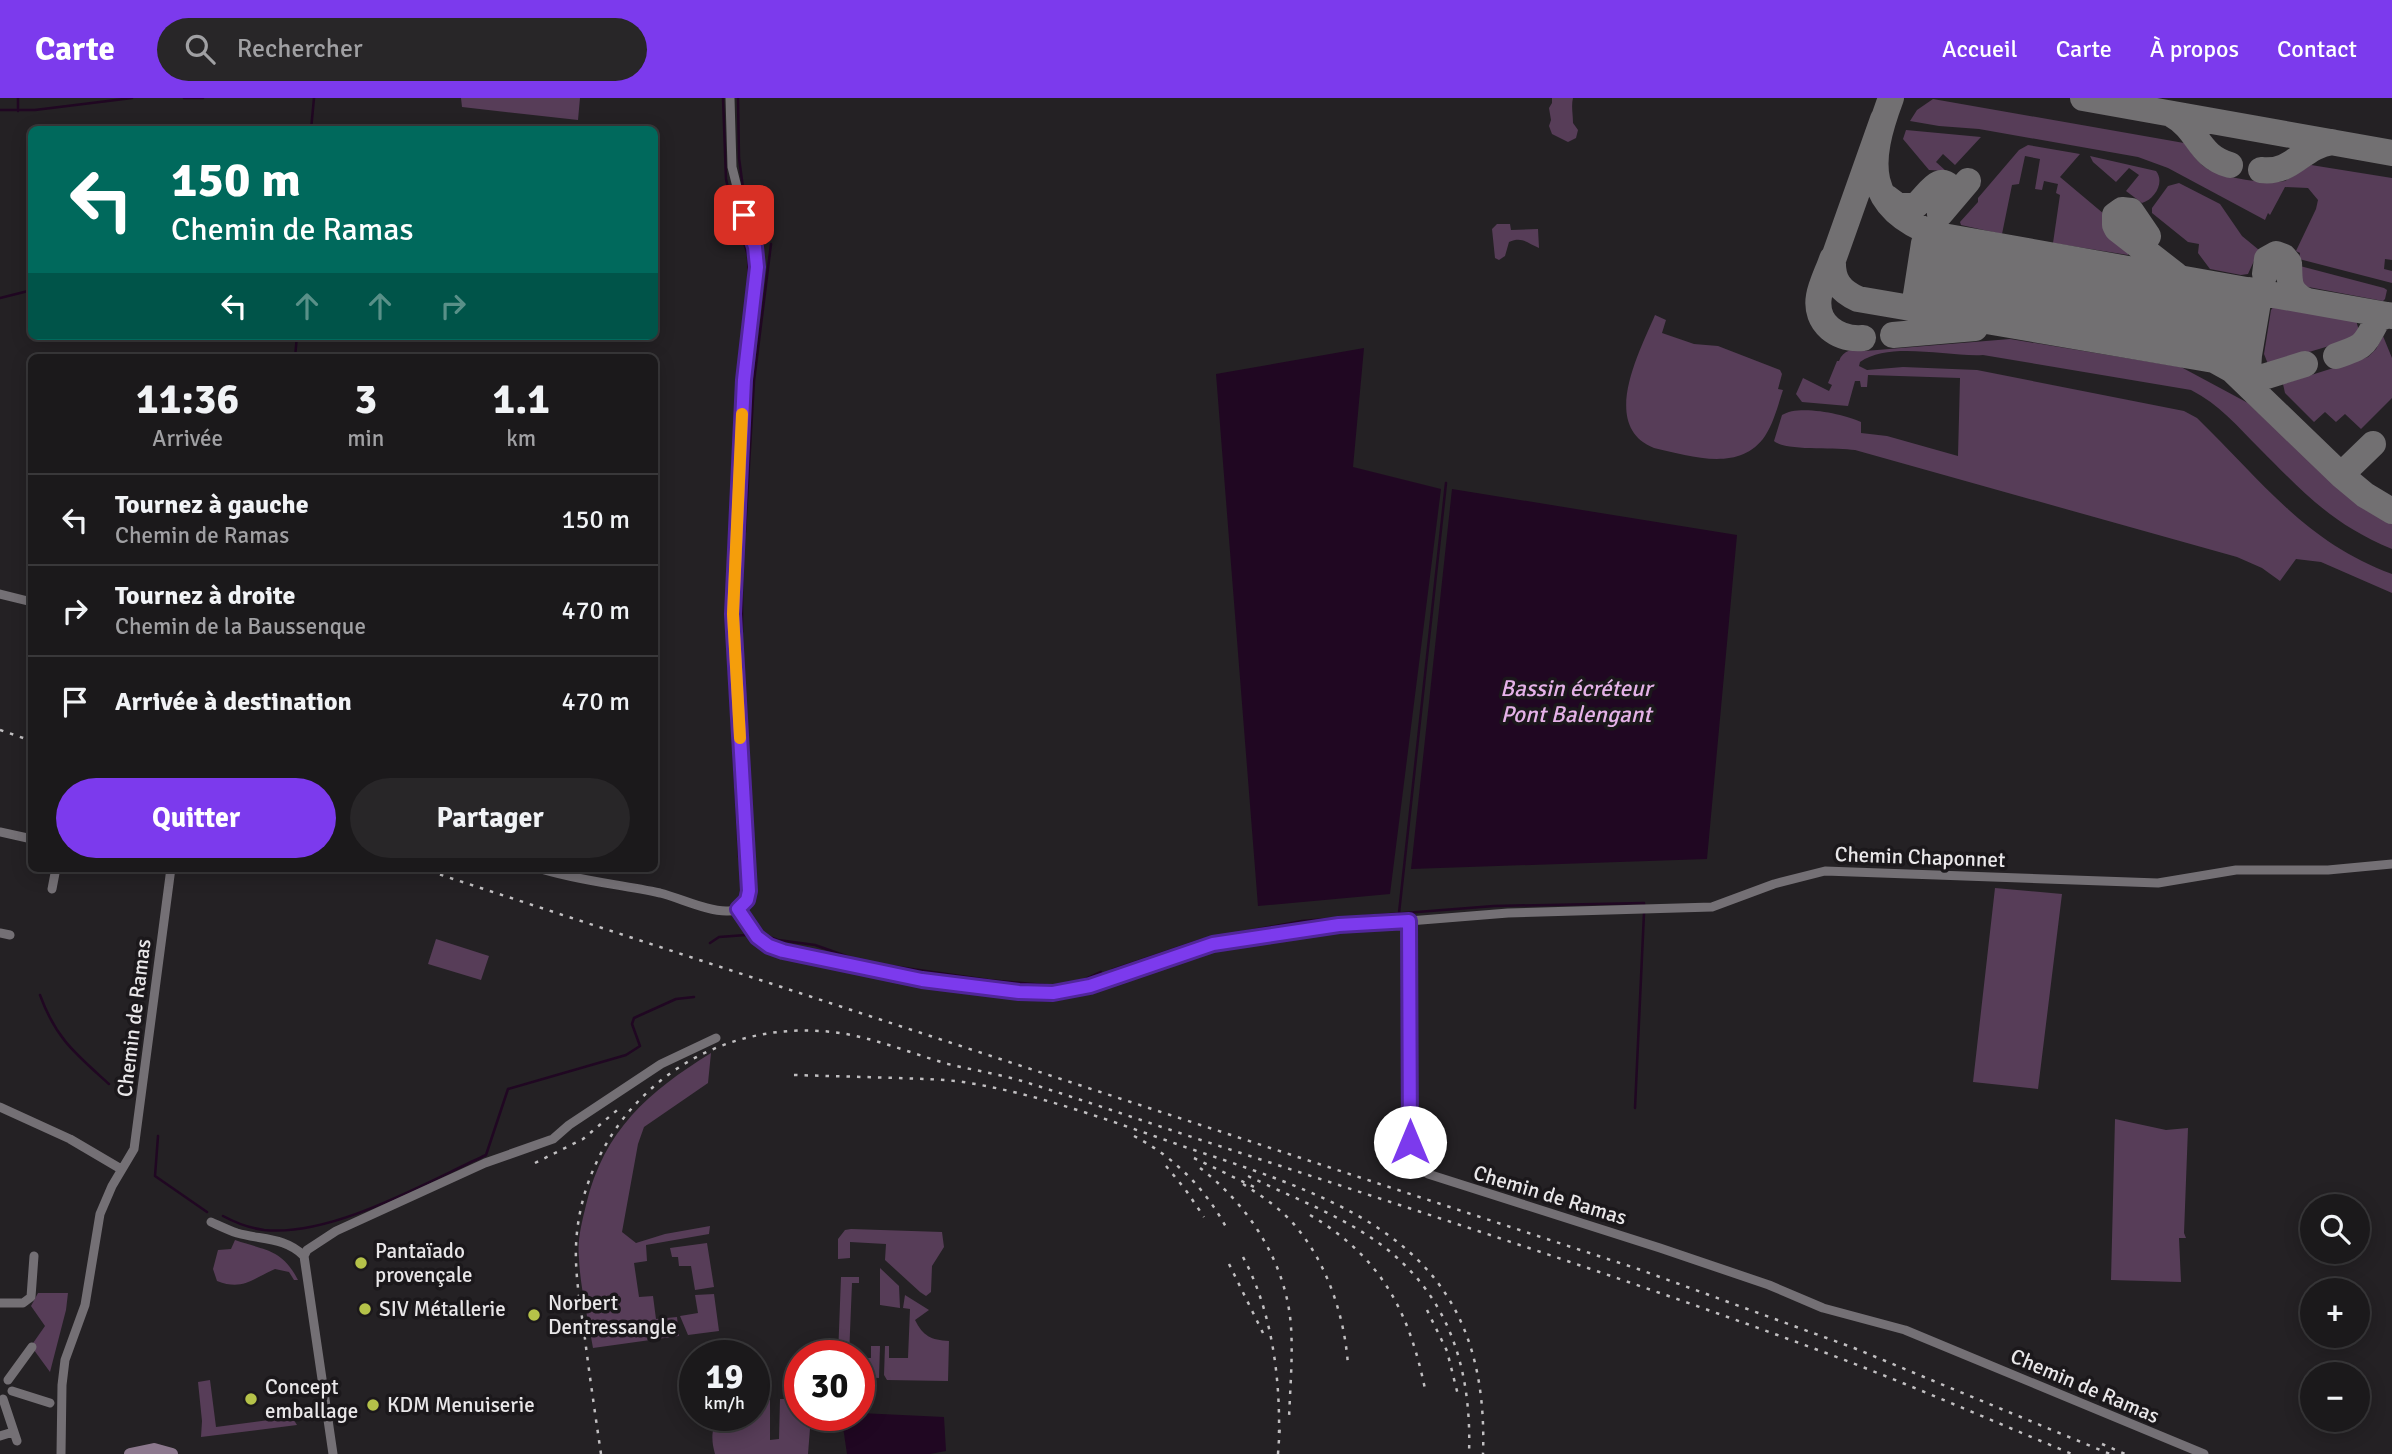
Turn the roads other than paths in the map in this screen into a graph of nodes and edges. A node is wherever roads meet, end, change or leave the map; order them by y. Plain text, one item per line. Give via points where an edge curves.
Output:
1 (730, 98) edge
2 (0, 594) edge
3 (28, 601) edge
4 (0, 831) edge
5 (28, 838) edge
6 (2392, 863) edge
7 (55, 872) edge
8 (170, 872) edge
9 (550, 872) edge
10 (52, 888) dead end
11 (738, 909) junction
12 (1409, 921) junction
13 (716, 1038) dead end
14 (0, 1107) edge
15 (121, 1169) junction
16 (211, 1222) dead end
17 (34, 1256) dead end
18 (304, 1256) junction
19 (0, 1303) edge
20 (32, 1347) dead end
21 (4, 1378) edge
22 (12, 1391) junction
23 (1, 1399) edge
24 (50, 1403) dead end
25 (0, 1436) edge
26 (61, 1454) edge
27 (130, 1454) edge
28 (172, 1454) edge
29 (333, 1454) edge
30 (2204, 1454) edge

1 - 11 street via 733,167 757,267 743,393 733,614 749,891
2 - 3 street
4 - 5 street
6 - 12 street, Chemin Chaponnet via 2328,870 2236,870 2158,883 1825,871 1712,906
7 - 10 street
8 - 15 street, Chemin de Ramas via 134,1149
9 - 11 street via 714,909
11 - 12 street via 757,937 783,951 922,980 1053,993 1090,986 1213,944 1339,925
12 - 30 street, Chemin de Ramas via 1410,1142 1422,1170 1769,1285 1824,1308 1905,1330
13 - 18 street via 661,1064 552,1139 336,1231
14 - 15 street
15 - 26 street, Chemin de Ramas via 100,1214 85,1305 65,1360
16 - 18 street via 294,1246
17 - 19 street via 32,1297 23,1303
18 - 29 street
20 - 21 street
21 - 22 street
22 - 23 street
22 - 24 street
23 - 25 street via 15,1436
27 - 28 street via 154,1449

